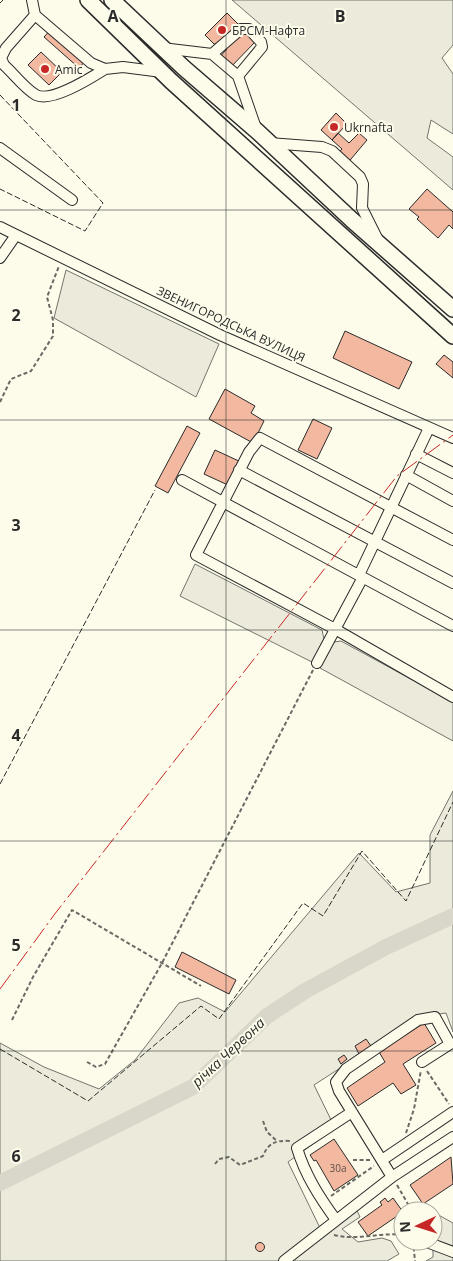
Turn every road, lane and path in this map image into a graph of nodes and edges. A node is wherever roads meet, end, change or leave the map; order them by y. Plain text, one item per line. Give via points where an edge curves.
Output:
1 (32, 0) edge
2 (88, 0) edge
3 (112, 0) edge
4 (34, 15) junction
5 (162, 48) junction
6 (212, 54) junction
7 (105, 68) junction
8 (162, 72) junction
9 (238, 76) junction
10 (258, 132) junction
11 (269, 143) junction
12 (0, 148) edge
13 (72, 200) dead end
14 (0, 227) edge
15 (16, 235) junction
16 (384, 249) junction
17 (63, 257) junction
18 (0, 258) edge
19 (453, 309) edge
20 (453, 336) edge
21 (0, 402) edge
22 (429, 428) junction
23 (453, 438) edge
24 (416, 454) junction
25 (239, 470) junction
26 (453, 473) edge
27 (406, 475) junction
28 (182, 480) dead end
29 (453, 501) edge
30 (223, 502) junction
31 (391, 508) junction
32 (453, 540) edge
33 (375, 542) junction
34 (360, 577) junction
35 (453, 583) edge
36 (453, 626) edge
37 (335, 629) junction
38 (317, 663) joint
39 (453, 697) edge
40 (162, 963) junction
41 (201, 986) dead end
42 (12, 1020) dead end
43 (87, 1062) dead end
44 (422, 1062) junction
45 (453, 1111) edge
46 (352, 1112) junction
47 (263, 1121) dead end
48 (406, 1134) dead end
49 (453, 1137) edge
50 (277, 1141) junction
51 (297, 1148) junction
52 (353, 1160) dead end
53 (382, 1160) junction
54 (215, 1164) dead end
55 (392, 1177) junction
56 (406, 1201) edge
57 (323, 1202) junction
58 (336, 1220) junction
59 (322, 1232) junction
60 (393, 1235) edge
61 (284, 1261) edge

1 - 4 street
2 - 8 highway
3 - 5 highway
4 - 7 street via 91,63
4 - 7 street via 6,48 2,58 4,65 37,95 46,97 71,88
5 - 6 street
5 - 10 highway
6 - 9 street
6 - 9 street via 241,29 249,29 262,47
7 - 8 street via 133,67
8 - 20 highway
9 - 10 street
10 - 11 highway
11 - 16 highway
11 - 16 street via 322,147 332,151 360,177 363,184 362,208
12 - 13 street
14 - 15 street, ЗВЕНИГОРОДСЬКА ВУЛИЦЯ
15 - 17 street, ЗВЕНИГОРОДСЬКА ВУЛИЦЯ
15 - 18 street
16 - 19 highway
17 - 21 path via 47,297 54,320 53,336 31,371 11,378
17 - 22 street, ЗВЕНИГОРОДСЬКА ВУЛИЦЯ via 220,335
22 - 23 street, ЗВЕНИГОРОДСЬКА ВУЛИЦЯ
22 - 24 street
24 - 26 street
24 - 27 street
25 - 30 street
25 - 31 street via 260,438
25 - 33 street
27 - 29 street
27 - 31 street
28 - 30 street
30 - 34 street
30 - 37 street via 196,555
31 - 32 street
31 - 33 street
33 - 34 street
33 - 35 street
34 - 36 street
34 - 37 street
37 - 38 street
37 - 39 street
38 - 40 path
40 - 41 path
40 - 42 path via 72,910
40 - 43 path via 105,1064 96,1067
44 - 45 path
44 - 46 street via 450,1044 435,1018 418,1020 340,1074 337,1086
44 - 48 path
45 - 53 street
46 - 51 street
46 - 53 street
47 - 50 path via 267,1132
49 - 55 street
50 - 51 path via 289,1141
50 - 54 path via 267,1147 263,1156 240,1165 229,1157 219,1159
51 - 57 street
52 - 53 path
53 - 55 street
53 - 57 path
55 - 56 path
55 - 58 street
57 - 58 street
58 - 59 street
59 - 60 path via 360,1239 381,1233
59 - 61 street

